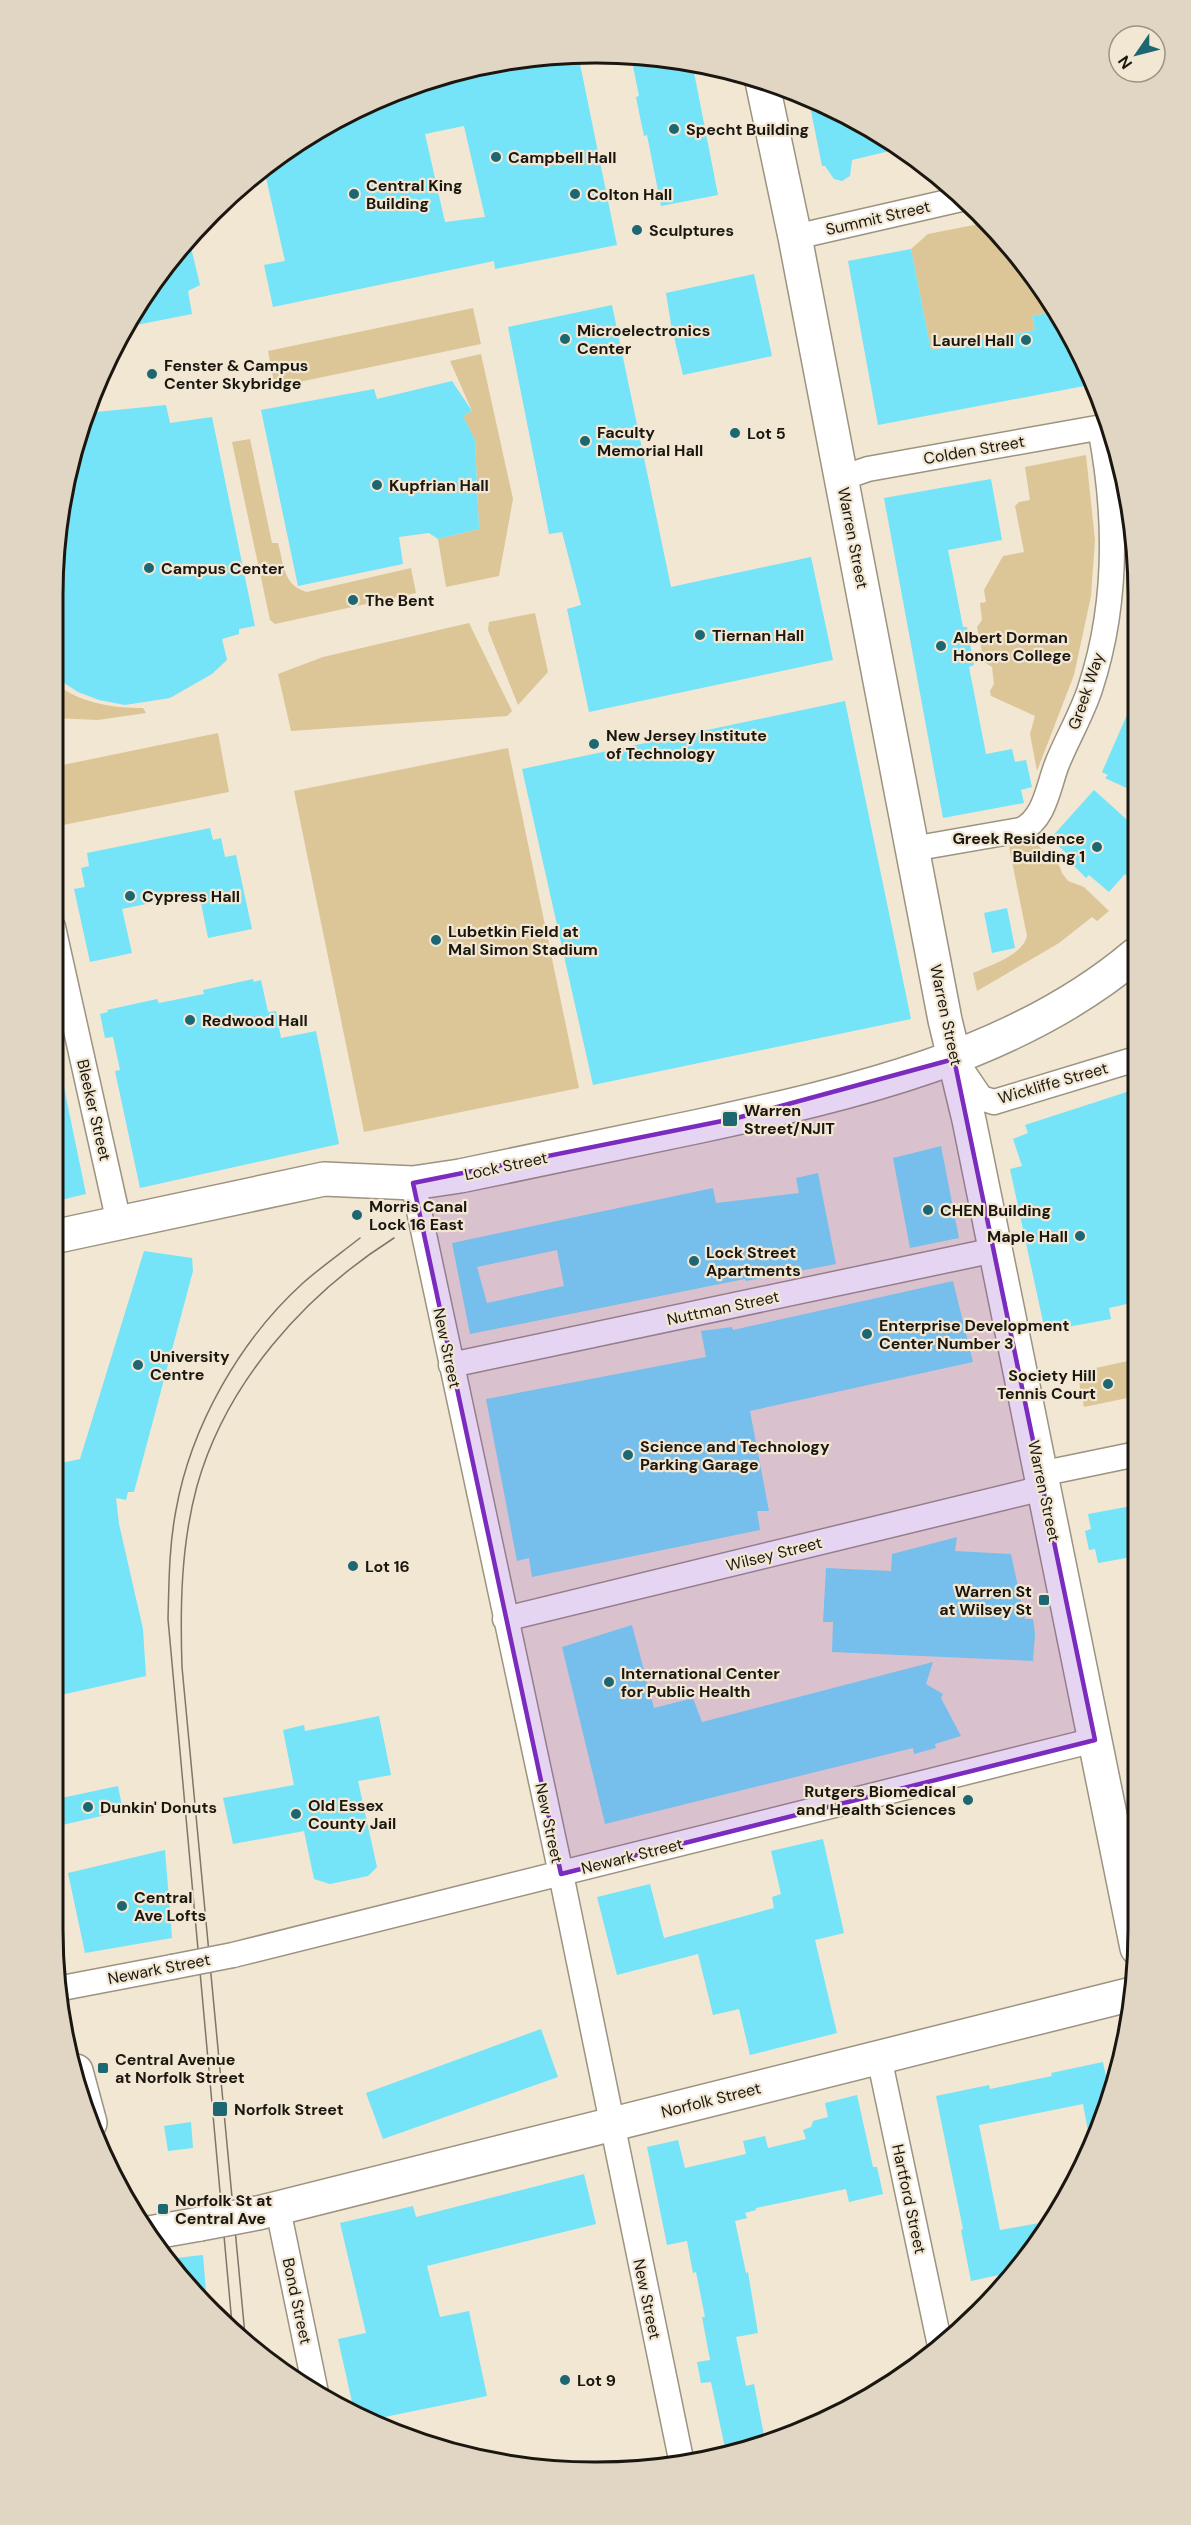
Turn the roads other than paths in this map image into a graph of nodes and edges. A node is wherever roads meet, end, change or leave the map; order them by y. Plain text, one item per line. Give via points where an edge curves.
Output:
1 (764, 90) edge
2 (953, 201) edge
3 (795, 237) junction
4 (1101, 428) edge
5 (1106, 443) edge
6 (842, 478) junction
7 (912, 849) junction
8 (1128, 960) edge
9 (63, 976) edge
10 (954, 1059) junction
11 (1128, 1061) edge
12 (413, 1183) junction
13 (119, 1223) junction
14 (63, 1235) edge
15 (995, 1250) junction
16 (451, 1365) junction
17 (1128, 1457) edge
18 (1042, 1481) junction
19 (505, 1619) junction
20 (1095, 1740) junction
21 (561, 1874) junction
22 (1128, 1903) edge
23 (67, 1987) edge
24 (1123, 1996) edge
25 (879, 2057) junction
26 (612, 2125) junction
27 (268, 2211) junction
28 (158, 2232) edge
29 (938, 2337) edge
30 (313, 2380) edge
31 (679, 2455) edge

1 - 3 main road, Warren Street
2 - 3 street, Summit Street
3 - 6 main road, Warren Street
4 - 6 street, Colden Street via 868,469
5 - 7 street, Greek Way via 1114,533 1107,615 1090,689 1038,816 1021,830
6 - 7 main road, Warren Street
7 - 10 main road, Warren Street
8 - 10 main road, Lock Street via 1062,1007
9 - 13 street, Bleeker Street
10 - 11 street, Wickliffe Street via 981,1098 994,1102
10 - 12 main road, Lock Street via 738,1118
10 - 15 main road, Warren Street
12 - 13 main road, Lock Street via 324,1179
12 - 16 street, New Street
13 - 14 main road, Lock Street
15 - 16 street, Nuttman Street
15 - 18 main road, Warren Street
16 - 19 street, New Street
17 - 18 street, Wilsey Street
18 - 19 street, Wilsey Street
18 - 20 main road, Warren Street
19 - 21 street, New Street
20 - 21 street, Newark Street
20 - 22 main road, Warren Street
21 - 23 street, Newark Street, bridge via 233,1955
21 - 26 street, New Street
24 - 25 main road, Norfolk Street
25 - 26 main road, Norfolk Street
25 - 29 street, Hartford Street
26 - 27 main road, Norfolk Street
26 - 31 street, New Street
27 - 28 main road, Norfolk Street, bridge
27 - 30 street, Bond Street

